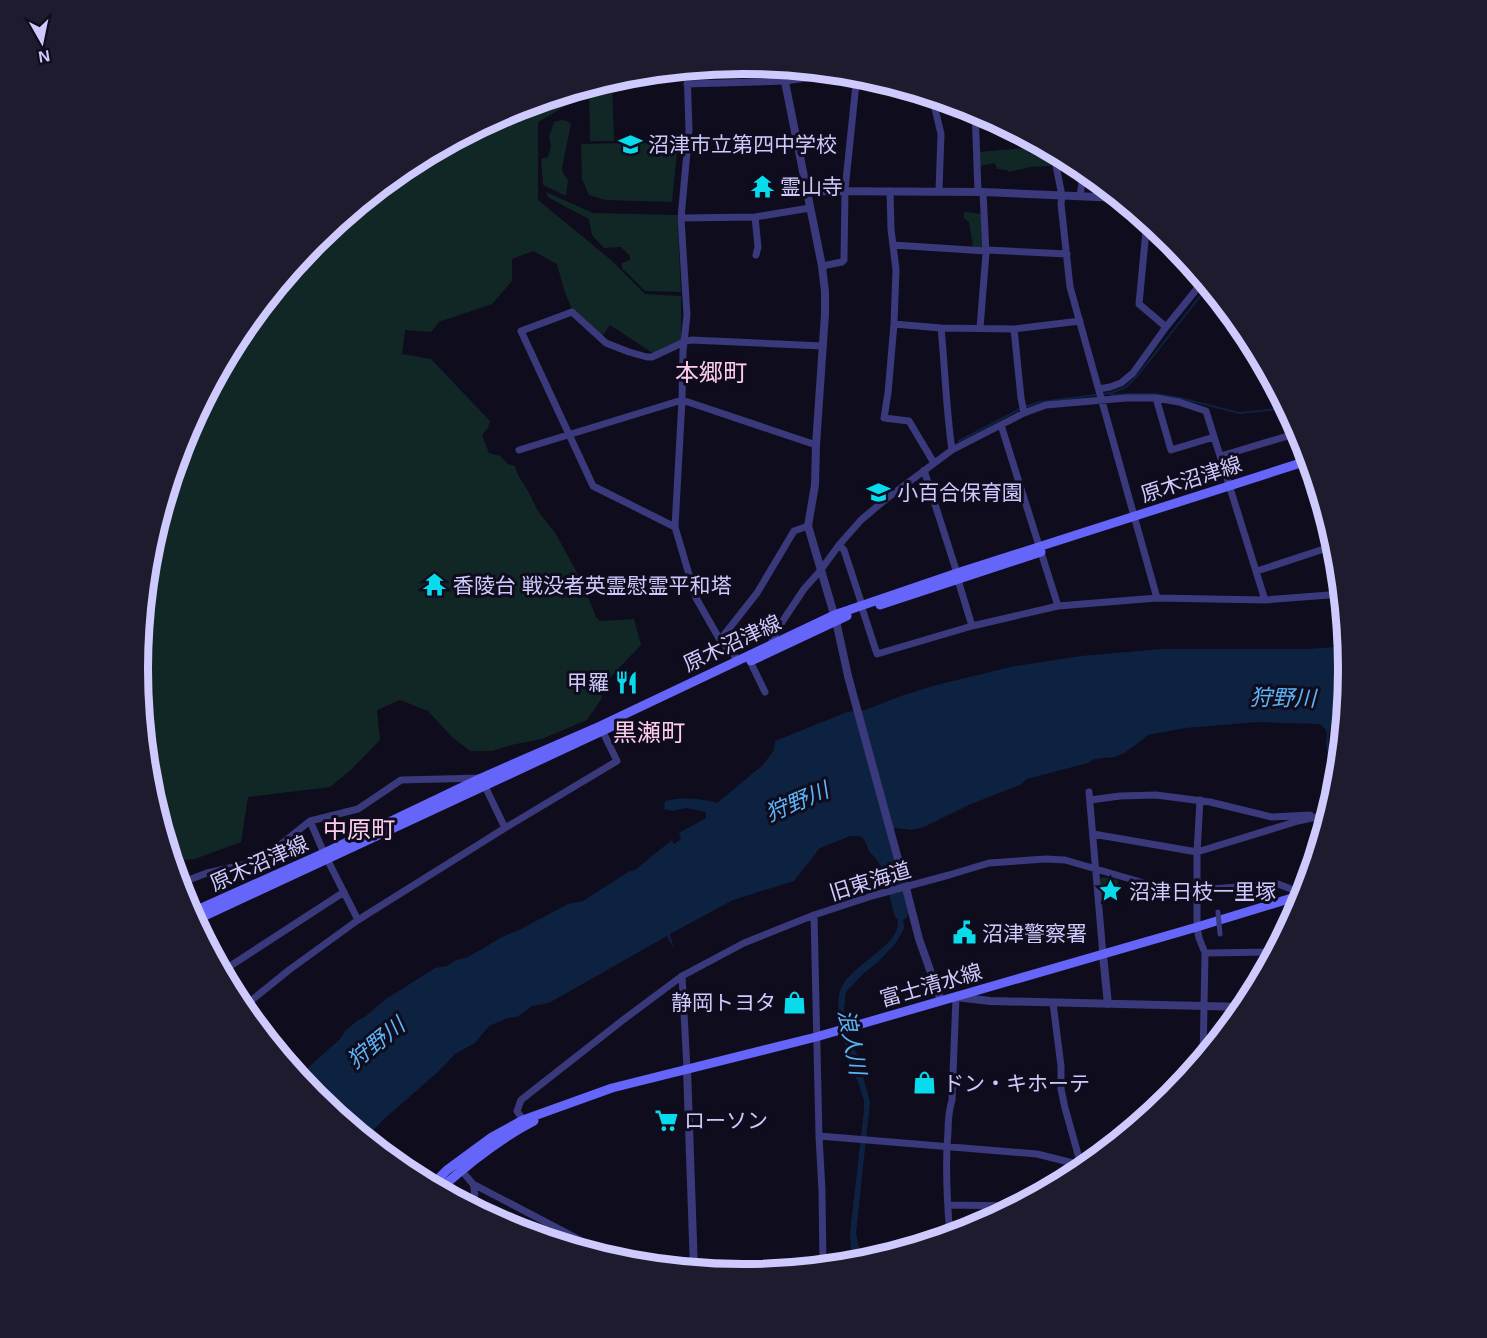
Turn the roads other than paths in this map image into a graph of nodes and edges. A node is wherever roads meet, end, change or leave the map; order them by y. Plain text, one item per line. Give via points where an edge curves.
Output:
1 (783, 75) edge
2 (687, 77) edge
3 (806, 77) edge
4 (784, 81) junction
5 (687, 84) junction
6 (856, 84) edge
7 (934, 105) edge
8 (976, 121) edge
9 (1055, 162) edge
10 (1082, 180) edge
11 (806, 190) junction
12 (845, 190) junction
13 (890, 190) junction
14 (939, 191) junction
15 (981, 192) junction
16 (1062, 196) junction
17 (1080, 196) junction
18 (1106, 197) edge
19 (810, 208) junction
20 (755, 217) junction
21 (681, 218) junction
22 (1145, 230) edge
23 (893, 245) junction
24 (986, 250) junction
25 (1067, 254) junction
26 (756, 255) dead end
27 (822, 266) junction
28 (1199, 286) edge
29 (1080, 321) junction
30 (894, 324) junction
31 (941, 327) junction
32 (1166, 327) junction
33 (980, 328) junction
34 (1014, 329) junction
35 (684, 342) junction
36 (823, 346) junction
37 (1099, 389) junction
38 (1156, 398) junction
39 (682, 400) junction
40 (1102, 400) junction
41 (1024, 414) junction
42 (1001, 425) junction
43 (569, 434) junction
44 (1291, 435) edge
45 (1214, 437) junction
46 (816, 445) junction
47 (519, 450) dead end
48 (952, 450) junction
49 (1221, 456) junction
50 (934, 463) junction
51 (1302, 463) edge
52 (1304, 468) edge
53 (924, 470) junction
54 (1230, 489) junction
55 (1135, 519) junction
56 (808, 526) junction
57 (675, 527) junction
58 (839, 545) junction
59 (1327, 548) edge
60 (1041, 549) junction
61 (820, 571) junction
62 (1257, 571) junction
63 (958, 576) junction
64 (1334, 595) edge
65 (1157, 598) junction
66 (1265, 600) junction
67 (1058, 606) junction
68 (862, 608) junction
69 (835, 618) junction
70 (972, 626) junction
71 (720, 640) junction
72 (771, 644) junction
73 (749, 659) junction
74 (738, 660) junction
75 (765, 692) dead end
76 (601, 728) junction
77 (482, 782) junction
78 (1200, 800) junction
79 (1319, 816) joint
80 (310, 821) junction
81 (505, 828) junction
82 (1093, 834) junction
83 (1197, 852) junction
84 (326, 856) junction
85 (1096, 869) junction
86 (187, 881) edge
87 (1197, 890) junction
88 (1296, 891) edge
89 (344, 892) junction
90 (1294, 897) edge
91 (199, 909) edge
92 (1218, 912) dead end
93 (814, 915) junction
94 (202, 917) edge
95 (358, 920) junction
96 (1197, 927) junction
97 (1220, 934) dead end
98 (1267, 952) edge
99 (1204, 953) junction
100 (1103, 954) junction
101 (228, 968) edge
102 (682, 976) junction
103 (956, 997) junction
104 (941, 1001) junction
105 (249, 1002) edge
106 (1053, 1003) junction
107 (1108, 1004) junction
108 (1203, 1006) junction
109 (1234, 1007) edge
110 (816, 1037) junction
111 (1203, 1048) edge
112 (687, 1068) junction
113 (525, 1122) junction
114 (819, 1136) junction
115 (947, 1146) junction
116 (1081, 1159) edge
117 (1074, 1164) edge
118 (461, 1170) junction
119 (437, 1180) edge
120 (445, 1184) edge
121 (473, 1184) junction
122 (474, 1200) edge
123 (948, 1206) junction
124 (1000, 1206) edge
125 (949, 1227) edge
126 (561, 1230) junction
127 (560, 1235) edge
128 (586, 1243) edge
129 (823, 1259) edge
130 (694, 1262) edge

1 - 4 street
2 - 5 street
3 - 4 street
4 - 5 street
4 - 11 street
5 - 21 street via 689,130
6 - 12 street
7 - 14 street via 941,134
8 - 15 street
9 - 16 street
10 - 17 street
11 - 12 street
11 - 19 street
12 - 13 street
12 - 27 street via 844,260
13 - 14 street
13 - 23 street
14 - 15 street
15 - 16 street
15 - 24 street
16 - 17 street
16 - 25 street
17 - 18 street
19 - 20 street
19 - 27 street
20 - 21 street
20 - 26 street
21 - 35 street via 687,315
22 - 32 street via 1139,304
23 - 24 street
23 - 30 street
24 - 25 street
24 - 33 street
25 - 29 street via 1070,287
27 - 36 street
28 - 32 street
29 - 34 street
29 - 37 street
30 - 31 street
30 - 50 street via 884,418 909,421
31 - 33 street
31 - 48 street
32 - 37 street via 1133,374 1121,383
33 - 34 street
34 - 41 street
35 - 36 street
35 - 39 street
35 - 43 street via 647,357 606,343 572,312 521,331
36 - 46 street
37 - 40 street
38 - 40 street
38 - 45 street via 1206,411
38 - 45 street via 1171,450
39 - 43 street
39 - 46 street
39 - 57 street
40 - 41 street via 1046,405
40 - 55 street
41 - 42 street
42 - 48 street
42 - 60 street
43 - 47 street
43 - 57 street via 593,486
44 - 49 street
45 - 49 street
46 - 56 street
48 - 50 street
49 - 54 street
50 - 53 street
51 - 54 main road, 原木沼津線
52 - 54 main road, 原木沼津線
53 - 58 street via 861,520
53 - 63 street
54 - 55 main road, 原木沼津線
54 - 62 street
55 - 60 main road, 原木沼津線
55 - 65 street
56 - 61 street
56 - 71 street via 794,531 758,593
57 - 71 street via 696,598
58 - 61 street
58 - 68 street
59 - 62 street
60 - 63 main road, 原木沼津線
60 - 67 street
61 - 69 street
61 - 72 street via 804,589
62 - 66 street
63 - 68 main road, 原木沼津線
63 - 70 street
64 - 66 street
65 - 66 street
65 - 67 street
67 - 70 street
68 - 69 main road, 原木沼津線
68 - 70 street via 877,654
69 - 72 main road, 原木沼津線
69 - 73 main road, 原木沼津線
69 - 104 street, bridge via 919,939
71 - 74 street
72 - 73 main road, 原木沼津線
73 - 74 main road, 原木沼津線
73 - 75 street
73 - 76 main road, 原木沼津線
74 - 76 main road, 原木沼津線
76 - 77 main road, 原木沼津線
76 - 81 street via 617,761
77 - 80 street via 400,780 358,809
77 - 81 street
77 - 84 main road, 原木沼津線
78 - 79 street via 1272,817
78 - 82 street via 1156,795 1089,796
78 - 83 street
79 - 83 street
80 - 84 street
80 - 86 street via 260,861
81 - 95 street
82 - 83 street
82 - 85 street
83 - 87 street
84 - 89 street
84 - 91 main road, 原木沼津線
84 - 94 main road, 原木沼津線
85 - 87 street, 旧東海道 via 1151,885
85 - 93 street, 旧東海道 via 1065,860 989,863
85 - 100 street
87 - 88 street, 旧東海道 via 1278,884
87 - 96 street
89 - 95 street
89 - 101 street
90 - 96 main road, 富士清水線
92 - 97 street, bridge
93 - 102 street, 旧東海道 via 744,943
93 - 110 street
95 - 105 street
96 - 99 street
96 - 100 main road, 富士清水線
98 - 99 street
99 - 108 street
100 - 103 main road, 富士清水線
100 - 107 street
102 - 112 street
102 - 113 street, 旧東海道 via 521,1100 517,1111
103 - 104 main road, 富士清水線
103 - 106 street
103 - 115 street
104 - 110 main road, 富士清水線
106 - 107 street
106 - 116 street via 1061,1089
107 - 108 street
108 - 109 street
108 - 111 street
110 - 112 main road, 富士清水線
110 - 114 street
112 - 113 main road, 富士清水線 via 612,1088
112 - 130 street
113 - 118 main road, 富士清水線
113 - 119 main road, 富士清水線 via 492,1137
114 - 115 street
114 - 129 street
115 - 117 street via 1037,1154
115 - 123 street
118 - 120 main road, 富士清水線
118 - 121 street
121 - 122 street
121 - 126 street
123 - 124 street
123 - 125 street
126 - 127 street
126 - 128 street

